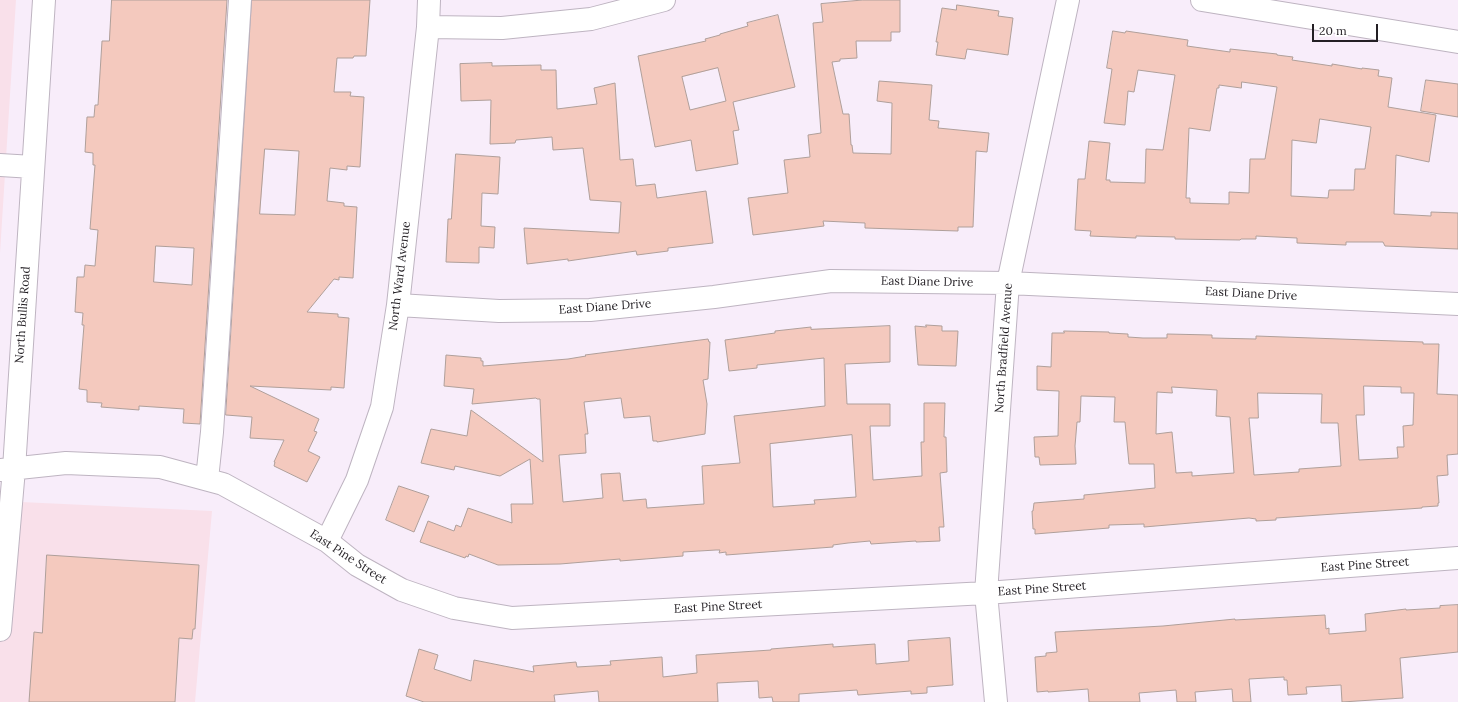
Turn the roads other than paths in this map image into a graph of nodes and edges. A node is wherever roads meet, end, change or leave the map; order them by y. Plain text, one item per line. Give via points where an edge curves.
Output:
1 (44, 0) edge
2 (240, 0) edge
3 (429, 0) edge
4 (664, 0) edge
5 (1068, 0) edge
6 (1202, 0) edge
7 (428, 27) junction
8 (1458, 42) edge
9 (0, 165) edge
10 (33, 166) junction
11 (1008, 283) junction
12 (398, 304) junction
13 (1458, 304) edge
14 (7, 469) edge
15 (208, 479) junction
16 (327, 541) junction
17 (1458, 558) edge
18 (986, 593) junction
19 (0, 630) edge
20 (996, 702) edge

1 - 10 street, North Bullis Road
2 - 15 street
3 - 7 street, North Ward Avenue
4 - 7 street via 591,19 502,28
5 - 11 street, North Bradfield Avenue
6 - 8 street
7 - 12 street, North Ward Avenue
9 - 10 street
10 - 14 street, North Bullis Road
11 - 12 street, East Diane Drive via 831,281 590,310 499,311
11 - 13 street, East Diane Drive
11 - 18 street, North Bradfield Avenue
12 - 16 street, North Ward Avenue via 382,407 357,480
14 - 15 street, East Pine Street via 66,463 160,467
14 - 19 street, North Bullis Road
15 - 16 street, East Pine Street via 223,484
16 - 18 street, East Pine Street via 357,565 402,590 454,608 512,618
17 - 18 street, East Pine Street
18 - 20 street, North Bradfield Avenue

